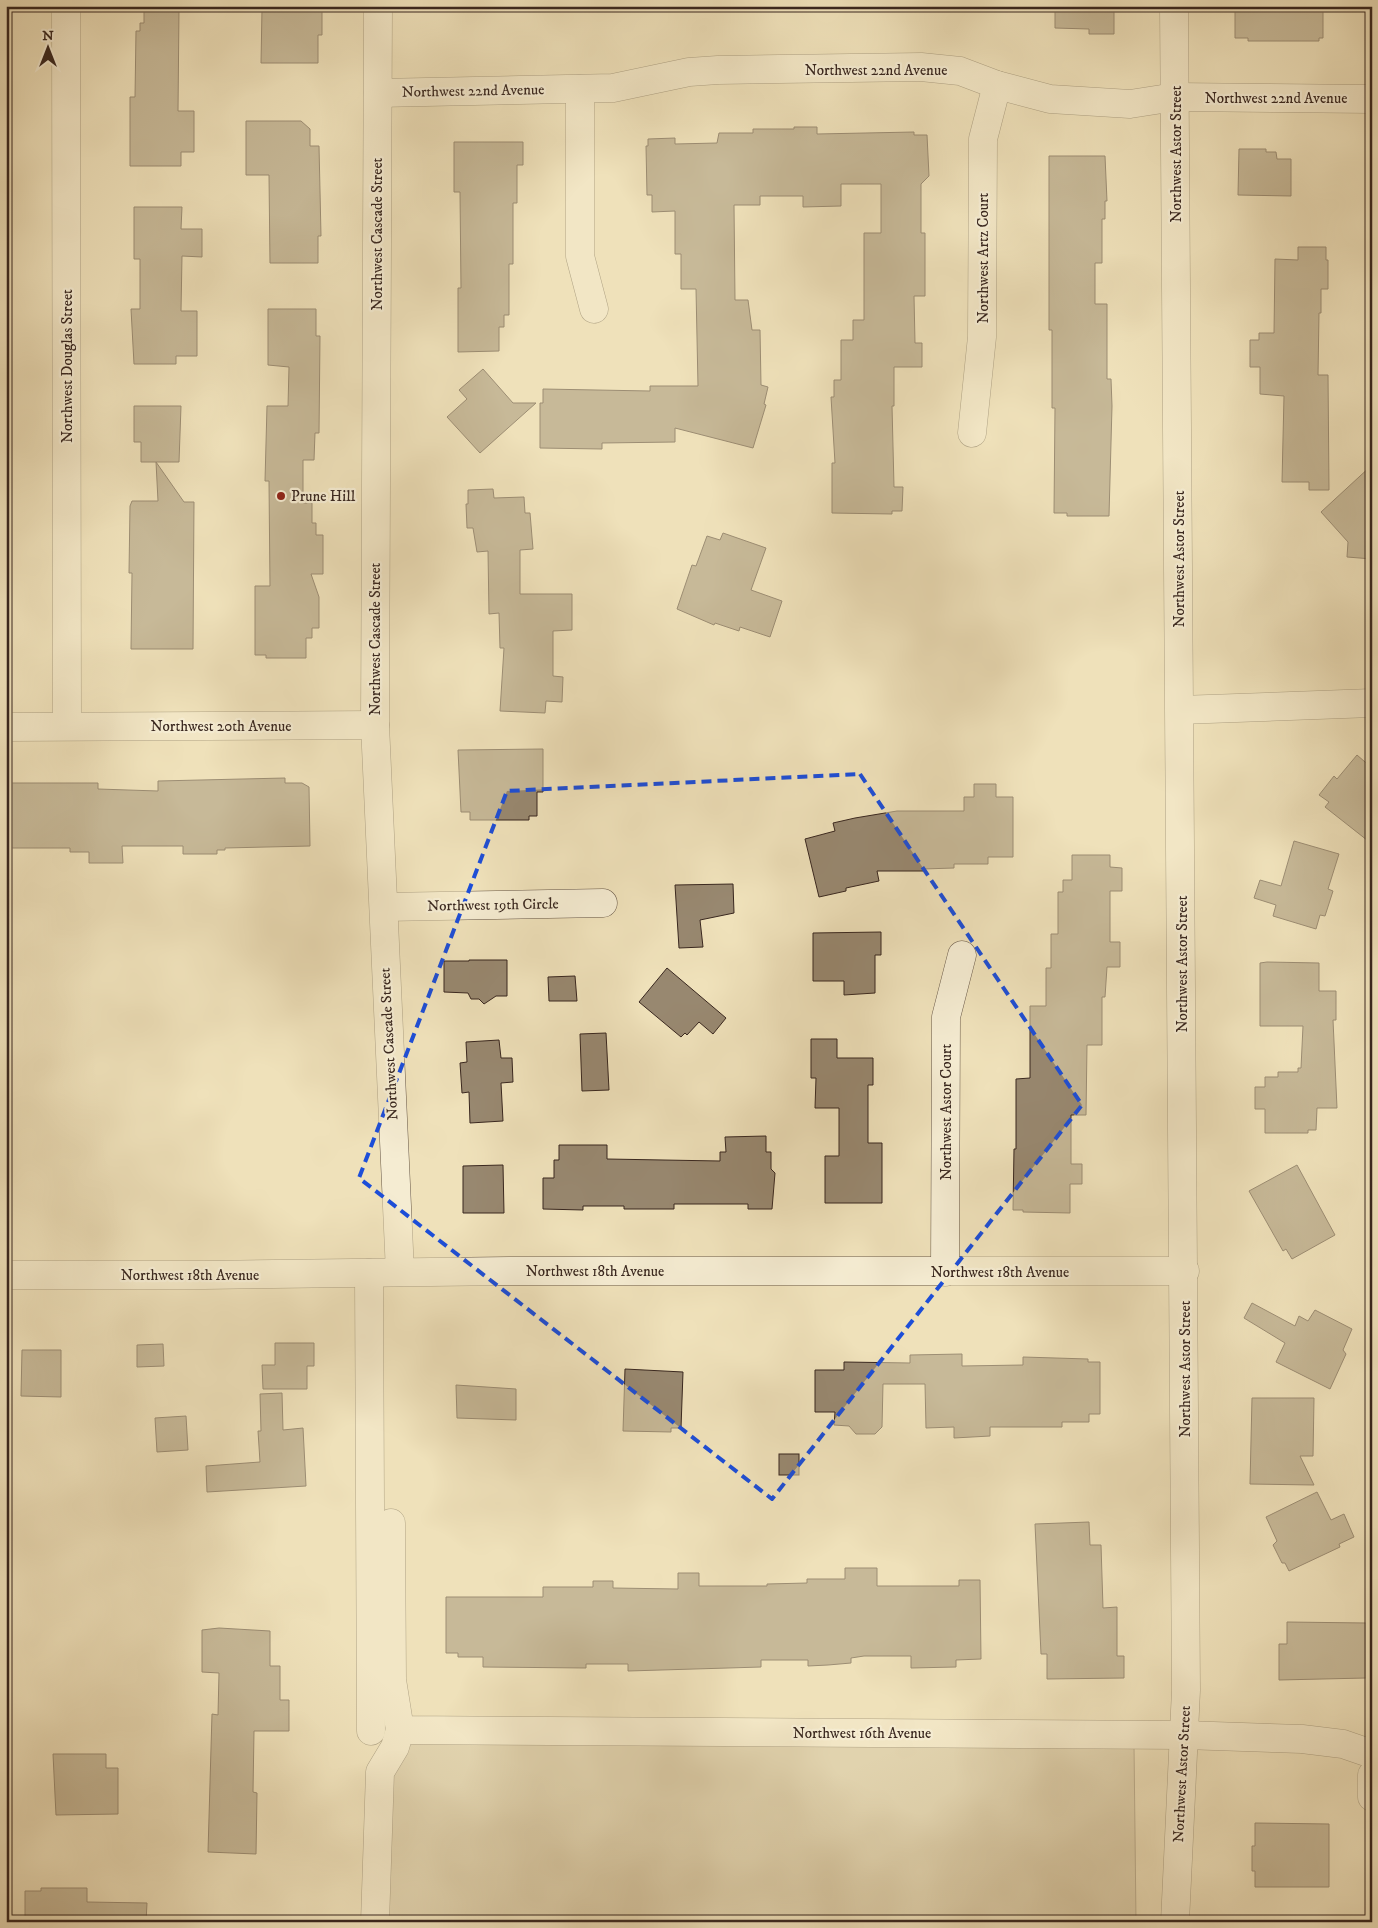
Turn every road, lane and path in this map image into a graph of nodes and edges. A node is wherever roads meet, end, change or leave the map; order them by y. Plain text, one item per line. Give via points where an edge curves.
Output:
1 (66, 6) edge
2 (378, 6) edge
3 (1174, 6) edge
4 (997, 85) junction
5 (580, 89) junction
6 (378, 93) junction
7 (1175, 97) junction
8 (1372, 98) edge
9 (594, 309) dead end
10 (972, 433) dead end
11 (1372, 703) edge
12 (1180, 710) junction
13 (375, 725) junction
14 (67, 726) junction
15 (6, 727) edge
16 (603, 903) dead end
17 (384, 907) junction
18 (962, 954) dead end
19 (400, 1272) junction
20 (945, 1272) junction
21 (1185, 1272) junction
22 (369, 1273) junction
23 (6, 1275) edge
24 (391, 1523) dead end
25 (400, 1730) junction
26 (371, 1731) dead end
27 (1184, 1735) junction
28 (1372, 1754) edge
29 (1372, 1775) edge
30 (1372, 1797) edge
31 (375, 1922) edge
32 (1175, 1922) edge

1 - 14 street, Northwest Douglas Street
2 - 6 street, Northwest Cascade Street
3 - 7 street, Northwest Astor Street
4 - 5 street, Northwest 22nd Avenue via 960,71 921,67 689,72 633,85
4 - 7 street, Northwest 22nd Avenue via 1050,99 1130,104
4 - 10 street, Northwest Artz Court via 983,139 982,337
5 - 6 street, Northwest 22nd Avenue
5 - 9 street via 580,256
6 - 13 street, Northwest Cascade Street
7 - 8 street, Northwest 22nd Avenue
7 - 12 street, Northwest Astor Street
11 - 12 street
12 - 21 street, Northwest Astor Street
13 - 14 street, Northwest 20th Avenue
13 - 17 street, Northwest Cascade Street
14 - 15 street, Northwest 20th Avenue
16 - 17 street, Northwest 19th Circle
17 - 19 street, Northwest Cascade Street
18 - 20 street, Northwest Astor Court via 946,1017
19 - 20 street, Northwest 18th Avenue
19 - 22 street, Northwest 18th Avenue
20 - 21 street, Northwest 18th Avenue
21 - 27 street, Northwest Astor Street
22 - 23 street, Northwest 18th Avenue
22 - 26 street
24 - 25 street via 392,1680
25 - 27 street, Northwest 16th Avenue
25 - 31 street via 395,1747 380,1772
27 - 28 street, Northwest 16th Avenue via 1302,1739 1342,1744
27 - 32 street, Northwest Astor Street
29 - 30 street

